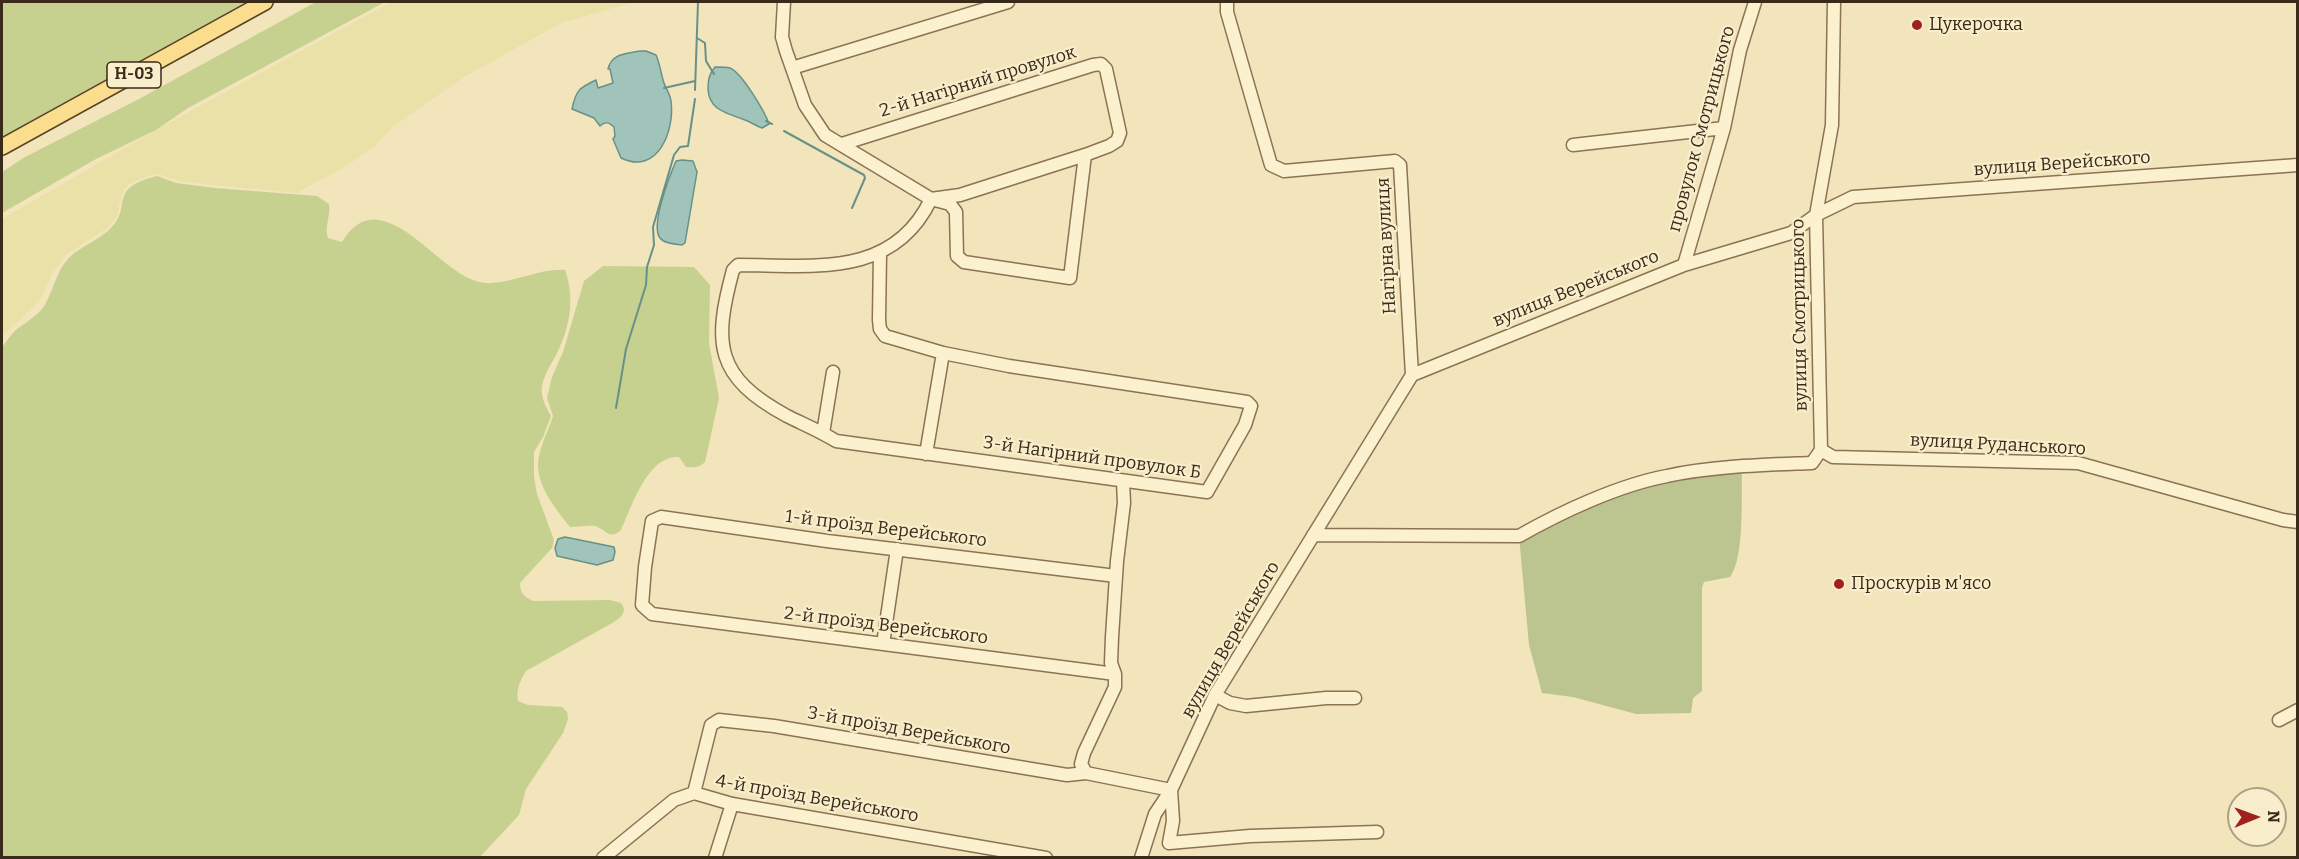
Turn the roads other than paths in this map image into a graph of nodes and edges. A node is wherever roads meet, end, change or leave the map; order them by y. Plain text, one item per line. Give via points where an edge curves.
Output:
1 (265, 2) edge
2 (784, 2) edge
3 (1008, 2) edge
4 (1227, 2) edge
5 (1755, 2) edge
6 (1834, 2) edge
7 (792, 68) junction
8 (1724, 128) junction
9 (842, 144) junction
10 (1573, 145) dead end
11 (2, 147) edge
12 (1085, 155) junction
13 (2298, 165) edge
14 (960, 195) junction
15 (931, 199) junction
16 (950, 204) junction
17 (1816, 215) junction
18 (880, 254) junction
19 (1684, 265) junction
20 (943, 353) junction
21 (833, 372) dead end
22 (1412, 375) junction
23 (823, 433) junction
24 (1821, 450) junction
25 (926, 454) junction
26 (1124, 482) junction
27 (2298, 522) edge
28 (1313, 535) junction
29 (897, 549) junction
30 (1116, 576) junction
31 (652, 614) joint
32 (883, 644) junction
33 (1115, 674) junction
34 (1215, 695) junction
35 (1355, 698) dead end
36 (2298, 710) edge
37 (2279, 720) dead end
38 (1086, 773) junction
39 (1172, 790) junction
40 (694, 793) junction
41 (732, 804) junction
42 (1377, 832) dead end
43 (603, 858) edge
44 (715, 858) edge
45 (1046, 858) edge
46 (1142, 858) edge

1 - 11 main road, Н-03
2 - 7 street via 782,37
3 - 7 street
4 - 22 street, Нагірна вулиця via 1271,165 1284,171 1395,161 1401,165
5 - 8 street, провулок Смотрицького via 1740,50
6 - 17 street, вулиця Смотрицького via 1832,125
7 - 9 street via 814,120 825,135
8 - 10 street
8 - 19 street, провулок Смотрицького
9 - 12 street, 2-й Нагірний провулок via 1101,64 1106,69 1120,133 1117,141
9 - 15 street
12 - 14 street, 2-й Нагірний провулок
12 - 16 street via 1070,278 959,259 956,212
13 - 17 street, вулиця Верейського via 1853,198
14 - 15 street, 2-й Нагірний провулок
14 - 16 street
15 - 16 street
15 - 18 street via 913,229
17 - 19 street, вулиця Верейського via 1791,233
17 - 24 street, вулиця Смотрицького
18 - 20 street, 3-й Нагірний провулок Б via 880,329 885,336
18 - 23 street, 3-й Нагірний провулок Б via 841,264 738,265 733,270 721,323 731,370 740,383 768,404
19 - 22 street, вулиця Верейського
20 - 25 street
20 - 26 street, 3-й Нагірний провулок Б via 1247,402 1251,406 1245,425 1207,492
21 - 23 street
22 - 28 street, вулиця Верейського
23 - 25 street, 3-й Нагірний провулок Б via 836,441
24 - 27 street, вулиця Руданського via 1833,457 2078,463
24 - 28 street via 1812,463 1687,472 1648,480 1612,492 1519,536
25 - 26 street, 3-й Нагірний провулок Б
26 - 30 street
28 - 34 street, вулиця Верейського
29 - 30 street, 1-й проїзд Верейського
29 - 31 street, 1-й проїзд Верейського via 661,517 652,521 645,567 642,605
29 - 32 street
30 - 33 street via 1111,663
31 - 32 street, 2-й проїзд Верейського
32 - 33 street, 2-й проїзд Верейського
33 - 38 street via 1115,687 1084,753 1081,764
34 - 35 street via 1246,706
34 - 39 street, вулиця Верейського
36 - 37 street
38 - 39 street, 3-й проїзд Верейського
38 - 40 street, 3-й проїзд Верейського via 1067,775 719,720 711,725
39 - 42 street via 1169,843
39 - 46 street, вулиця Верейського via 1155,814
40 - 41 street, 4-й проїзд Верейського
40 - 43 street, 4-й проїзд Верейського via 674,800
41 - 44 street
41 - 45 street, 4-й проїзд Верейського

